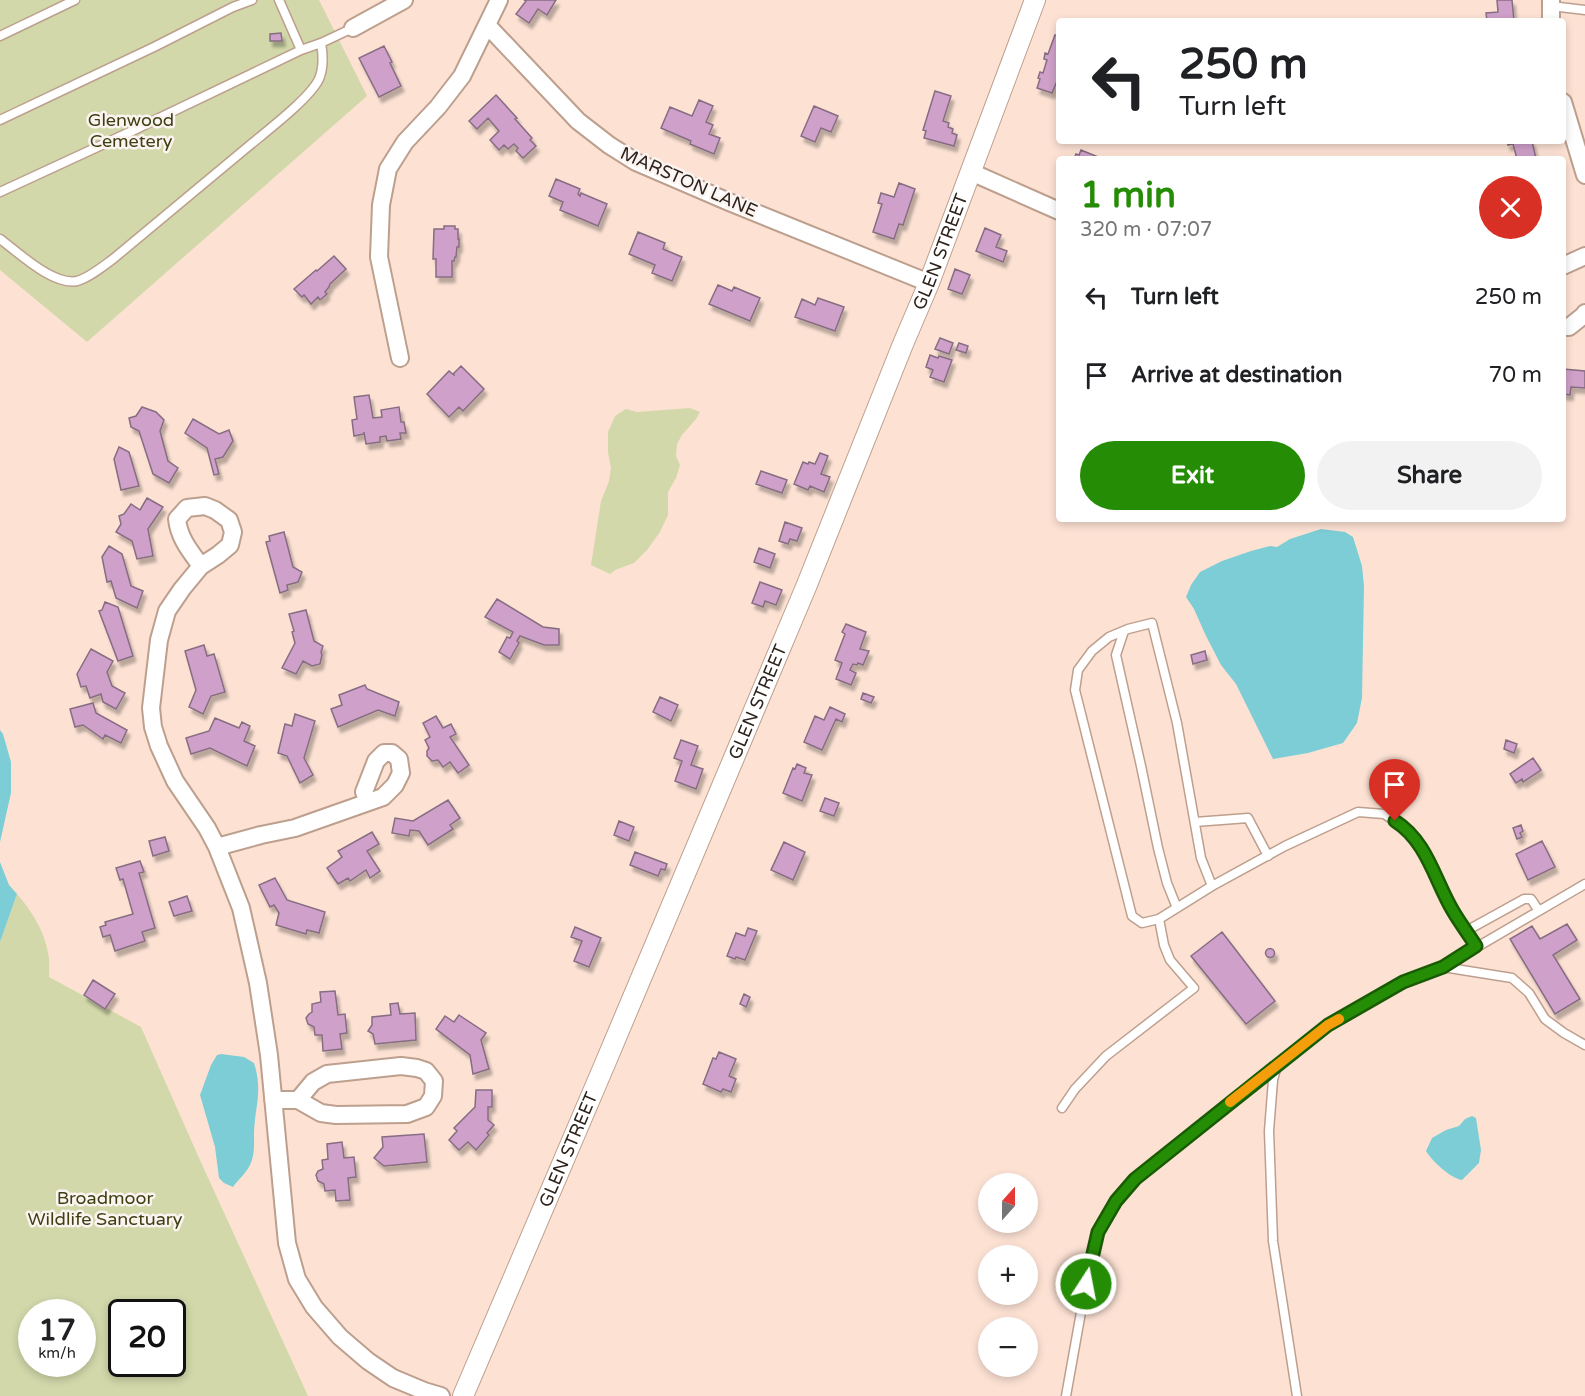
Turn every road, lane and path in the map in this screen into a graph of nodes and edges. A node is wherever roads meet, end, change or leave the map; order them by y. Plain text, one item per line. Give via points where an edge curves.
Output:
1 (75, 0) edge
2 (252, 0) edge
3 (279, 0) edge
4 (404, 0) edge
5 (499, 0) edge
6 (1035, 0) edge
7 (1551, 9) edge
8 (1585, 10) edge
9 (487, 25) junction
10 (353, 28) joint
11 (0, 36) edge
12 (321, 43) junction
13 (301, 50) junction
14 (1566, 112) edge
15 (0, 120) edge
16 (971, 172) junction
17 (1585, 176) edge
18 (0, 192) edge
19 (1056, 210) edge
20 (0, 239) edge
21 (1585, 256) edge
22 (1566, 265) edge
23 (929, 283) junction
24 (1585, 313) edge
25 (1566, 327) edge
26 (400, 358) dead end
27 (201, 566) dead end
28 (1124, 631) junction
29 (368, 802) dead end
30 (1195, 822) junction
31 (217, 847) junction
32 (1268, 856) junction
33 (1585, 884) edge
34 (1212, 886) junction
35 (1177, 908) junction
36 (1539, 911) junction
37 (1159, 919) junction
38 (1466, 931) junction
39 (1476, 946) junction
40 (1443, 967) junction
41 (1585, 1045) edge
42 (1278, 1065) junction
43 (273, 1100) junction
44 (298, 1100) junction
45 (1062, 1108) dead end
46 (441, 1396) edge
47 (462, 1396) edge
48 (1066, 1396) edge
49 (1297, 1396) edge

1 - 11 lane
2 - 15 lane
3 - 13 lane
4 - 10 street
5 - 9 street
6 - 16 street, GLEN STREET
7 - 8 lane
9 - 23 street, MARSTON LANE via 578,121 636,162
9 - 26 street via 462,76 405,142 388,169 381,205 379,257
10 - 12 lane
12 - 13 lane
12 - 20 lane via 323,66 310,92 113,260 91,274 78,281 56,278
13 - 18 lane
14 - 17 street
16 - 19 street
16 - 23 street, GLEN STREET
21 - 22 street
23 - 47 street, GLEN STREET via 801,598
24 - 25 street
27 - 31 street via 167,611 159,640 151,708 159,746 175,781
28 - 30 lane via 1152,623 1177,723
28 - 35 lane via 1116,655 1158,848
28 - 37 lane via 1092,651 1078,670 1075,690 1132,916 1142,923
29 - 31 street via 295,828
30 - 32 lane via 1248,818
30 - 34 lane
31 - 43 street via 241,908 256,974
32 - 34 lane
32 - 38 lane via 1358,812 1384,814 1406,828 1426,856
33 - 36 lane
34 - 35 lane
35 - 37 lane
36 - 38 lane via 1531,899 1524,899
36 - 39 lane
37 - 45 lane via 1170,960 1194,988 1106,1056
38 - 39 lane
39 - 40 lane
40 - 41 lane via 1512,978 1529,993 1545,1019
40 - 42 lane via 1403,982 1328,1025
42 - 48 lane via 1135,1179 1116,1201 1098,1232 1090,1262
42 - 49 lane via 1269,1131 1273,1241
43 - 44 street
43 - 46 street via 287,1243 297,1279 314,1307 368,1361 393,1378
44 - 44 street via 321,1113 336,1115 407,1114 426,1107 433,1096 434,1081 426,1071 401,1066 327,1074 313,1082

